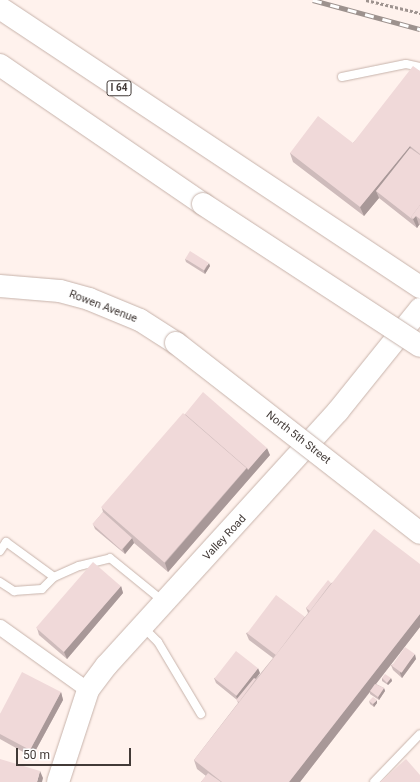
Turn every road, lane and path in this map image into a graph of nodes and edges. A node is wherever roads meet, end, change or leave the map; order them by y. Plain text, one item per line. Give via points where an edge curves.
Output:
1 (366, 0) edge
2 (0, 8) edge
3 (420, 13) edge
4 (0, 65) edge
5 (420, 67) edge
6 (342, 77) dead end
7 (0, 286) edge
8 (420, 287) edge
9 (420, 308) edge
10 (176, 343) joint
11 (420, 346) edge
12 (420, 533) edge
13 (0, 551) edge
14 (54, 577) junction
15 (0, 582) edge
16 (165, 603) junction
17 (0, 627) edge
18 (143, 627) junction
19 (88, 690) junction
20 (201, 714) dead end
21 (420, 734) edge
22 (58, 782) edge
23 (374, 782) edge

1 - 3 path
2 - 8 main road, I 64
4 - 11 main road, bridge via 203,204
5 - 6 lane via 406,64
7 - 10 main road, Rowen Avenue via 60,291 89,299 140,320
9 - 16 main road, Valley Road via 338,411
10 - 12 main road, North 5th Street, bridge
13 - 14 lane via 6,542
14 - 15 lane via 42,588 28,590 14,591
14 - 16 lane via 79,566 110,558
16 - 18 main road, Valley Road
17 - 19 street
18 - 19 main road, Valley Road via 107,665
18 - 20 lane via 158,642
19 - 22 main road, Valley Road
21 - 23 lane

